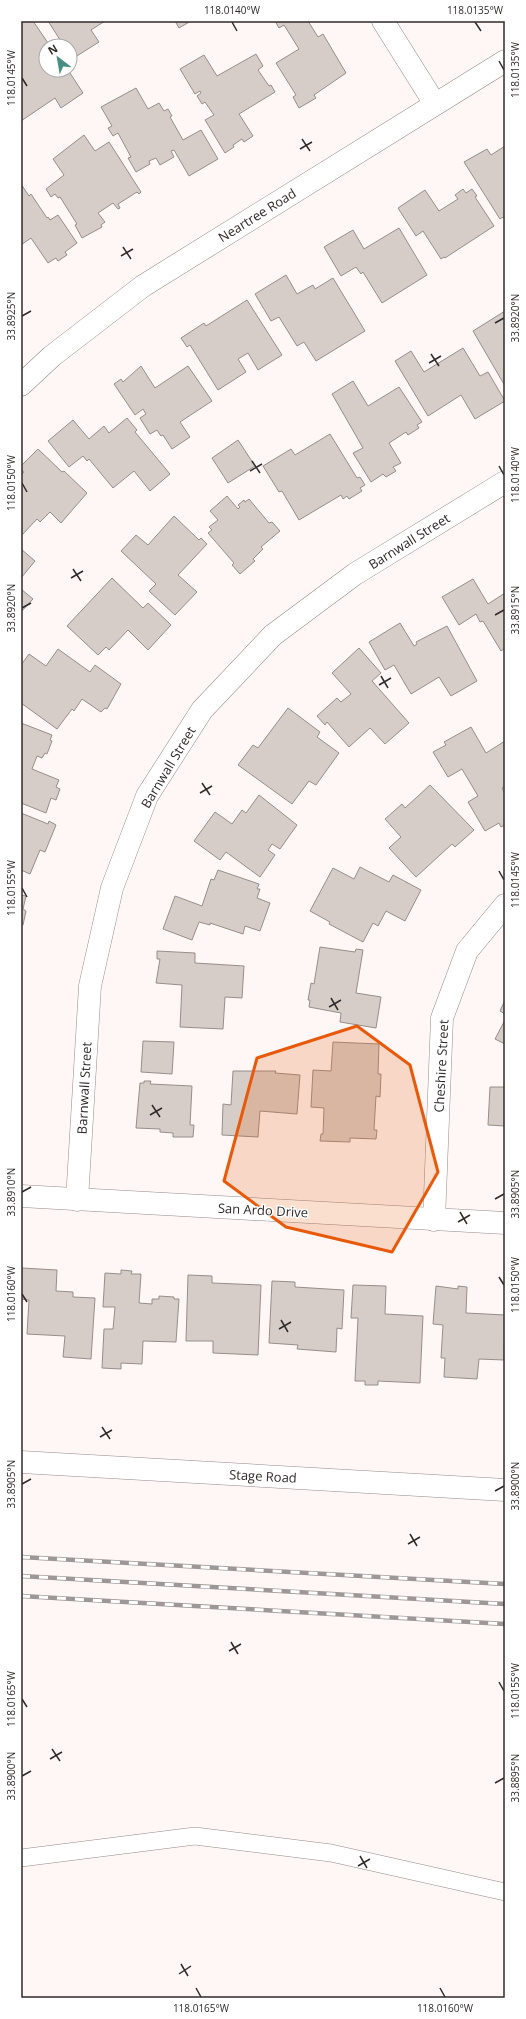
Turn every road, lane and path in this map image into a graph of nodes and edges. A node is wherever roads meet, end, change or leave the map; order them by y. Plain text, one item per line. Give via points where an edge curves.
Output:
1 (383, 21) edge
2 (505, 61) edge
3 (435, 104) junction
4 (21, 386) edge
5 (505, 482) edge
6 (505, 905) edge
7 (21, 1196) edge
8 (77, 1200) junction
9 (434, 1220) junction
10 (505, 1222) edge
11 (21, 1462) edge
12 (505, 1490) edge
13 (21, 1858) edge
14 (505, 1892) edge

1 - 3 street
2 - 3 street, Neartree Road
3 - 4 street, Neartree Road via 143,286 52,356
5 - 8 street, Barnwall Street via 354,574 273,635 202,710 148,796 112,888 90,986
6 - 9 street, Cheshire Street via 467,951 442,1018
7 - 8 street, San Ardo Drive
8 - 9 street, San Ardo Drive
9 - 10 street, San Ardo Drive
11 - 12 street, Stage Road
13 - 14 lane via 195,1836 331,1853

